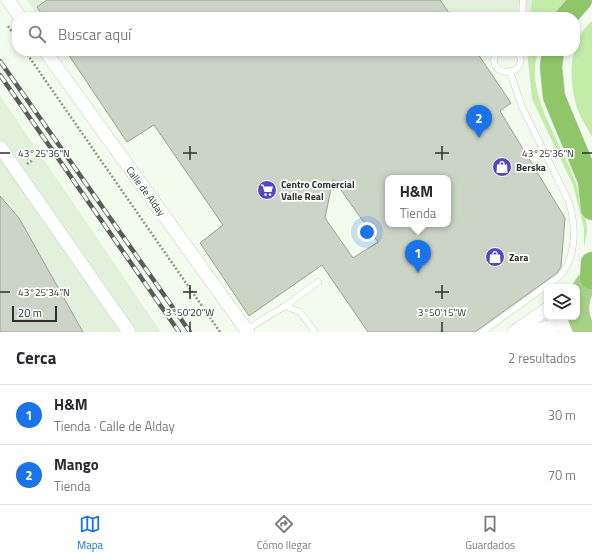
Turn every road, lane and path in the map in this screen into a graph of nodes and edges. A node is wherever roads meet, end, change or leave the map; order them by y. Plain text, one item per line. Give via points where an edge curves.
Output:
1 (8, 0) edge
2 (523, 0) edge
3 (581, 0) edge
4 (592, 8) edge
5 (16, 12) edge
6 (522, 12) edge
7 (570, 12) edge
8 (580, 18) edge
9 (28, 56) edge
10 (49, 56) edge
11 (496, 56) edge
12 (518, 56) edge
13 (553, 56) edge
14 (510, 72) junction
15 (0, 147) edge
16 (590, 184) edge
17 (592, 209) edge
18 (587, 280) edge
19 (318, 282) dead end
20 (285, 306) junction
21 (544, 311) edge
22 (585, 330) edge
23 (247, 331) edge
24 (129, 332) edge
25 (220, 332) edge
26 (314, 332) edge
27 (482, 332) edge
28 (514, 332) edge
29 (530, 332) edge

1 - 5 street
2 - 6 lane
3 - 7 highway
4 - 8 highway
9 - 25 path
10 - 23 street, Calle de Alday
11 - 14 lane via 497,67 504,72
12 - 14 lane via 520,62 516,69
13 - 16 highway via 551,81 554,97
14 - 27 lane via 522,107 569,202 573,250 568,266 560,276
15 - 24 street
16 - 17 highway
18 - 22 highway via 579,296 578,312
19 - 20 lane
20 - 23 lane
20 - 26 lane via 300,312
21 - 28 street
22 - 29 street via 556,325

